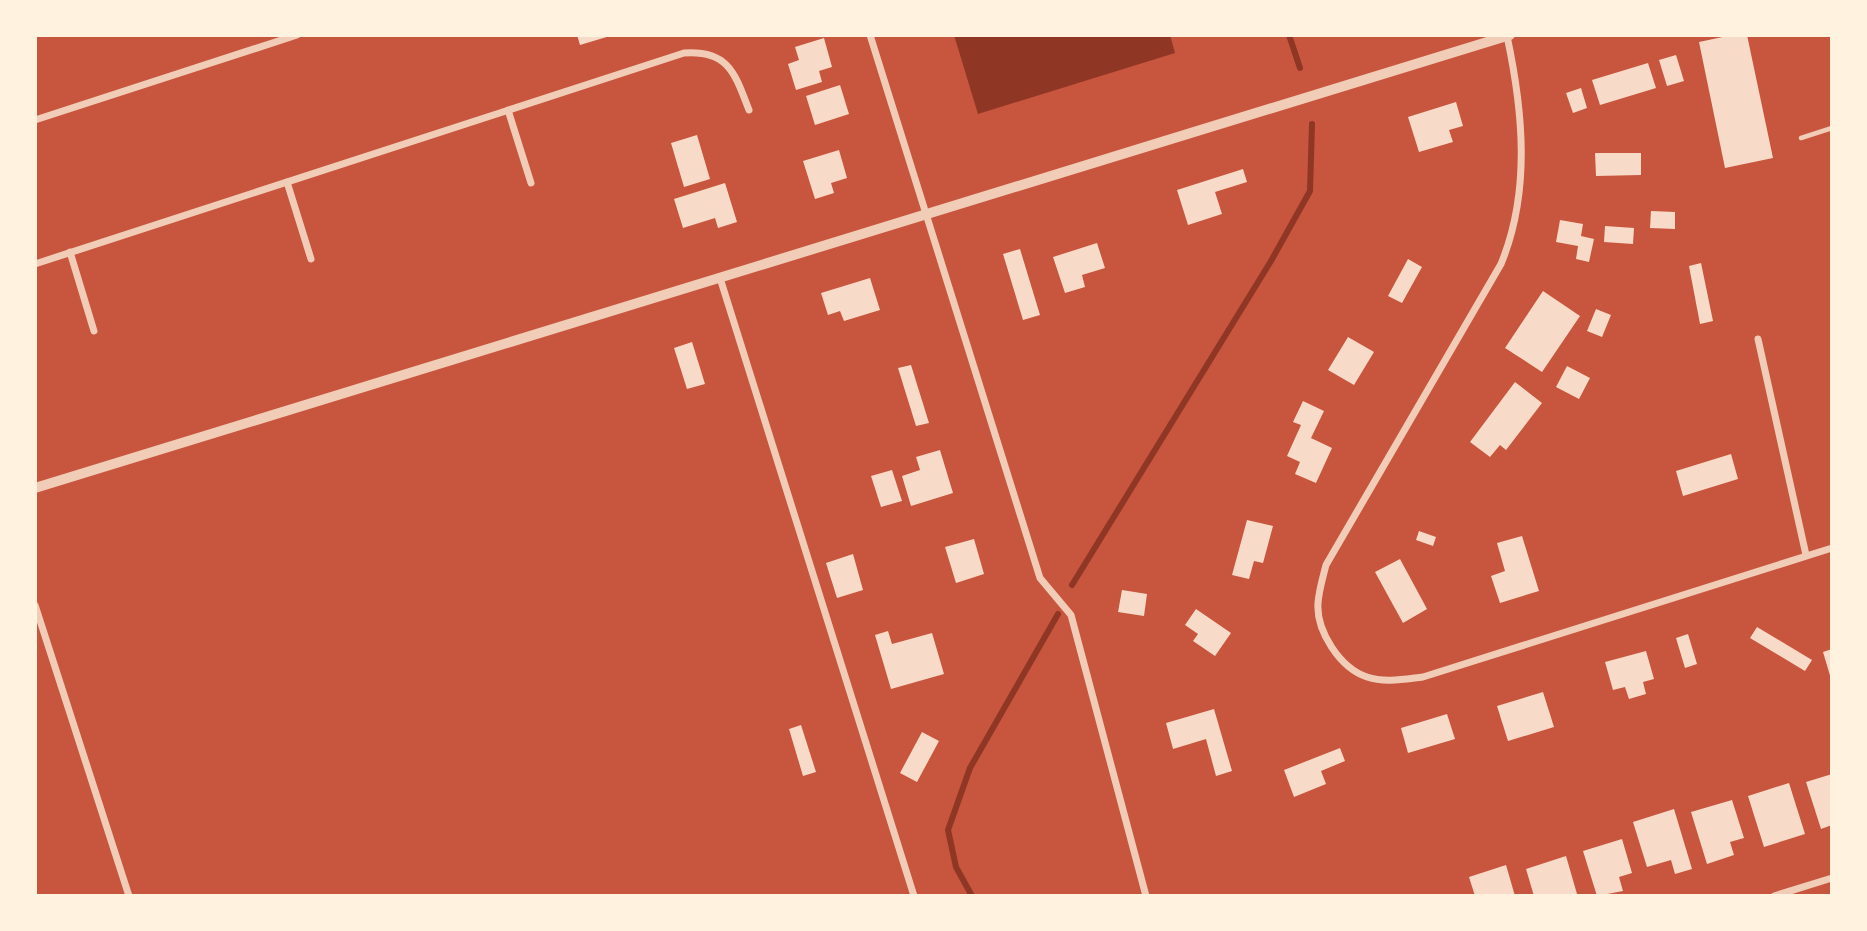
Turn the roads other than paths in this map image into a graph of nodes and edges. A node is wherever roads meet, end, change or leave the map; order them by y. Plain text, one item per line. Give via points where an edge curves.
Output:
1 (297, 35) edge
2 (870, 35) edge
3 (1509, 36) edge
4 (508, 110) junction
5 (749, 110) dead end
6 (35, 120) edge
7 (1832, 128) edge
8 (1801, 138) dead end
9 (287, 182) junction
10 (531, 183) dead end
11 (927, 215) junction
12 (70, 253) junction
13 (312, 259) dead end
14 (35, 264) edge
15 (720, 278) junction
16 (94, 331) dead end
17 (1758, 339) dead end
18 (35, 488) edge
19 (1832, 548) edge
20 (1806, 555) junction
21 (35, 605) edge
22 (1832, 878) edge
23 (129, 896) edge
24 (914, 896) edge
25 (1146, 896) edge
26 (1774, 896) edge

1 - 6 street
2 - 11 street
3 - 11 street
3 - 20 street via 1522,173 1512,237 1501,264 1326,565 1317,606 1331,647 1366,677 1423,677
4 - 5 street via 684,53 701,52 715,55 733,72
4 - 9 street
4 - 10 street
7 - 8 lane
9 - 12 street
9 - 13 street
11 - 15 street
11 - 25 street via 1040,578 1071,615
12 - 14 street
12 - 16 street
15 - 18 street
15 - 24 street
17 - 20 street
19 - 20 street
21 - 23 street
22 - 26 street

